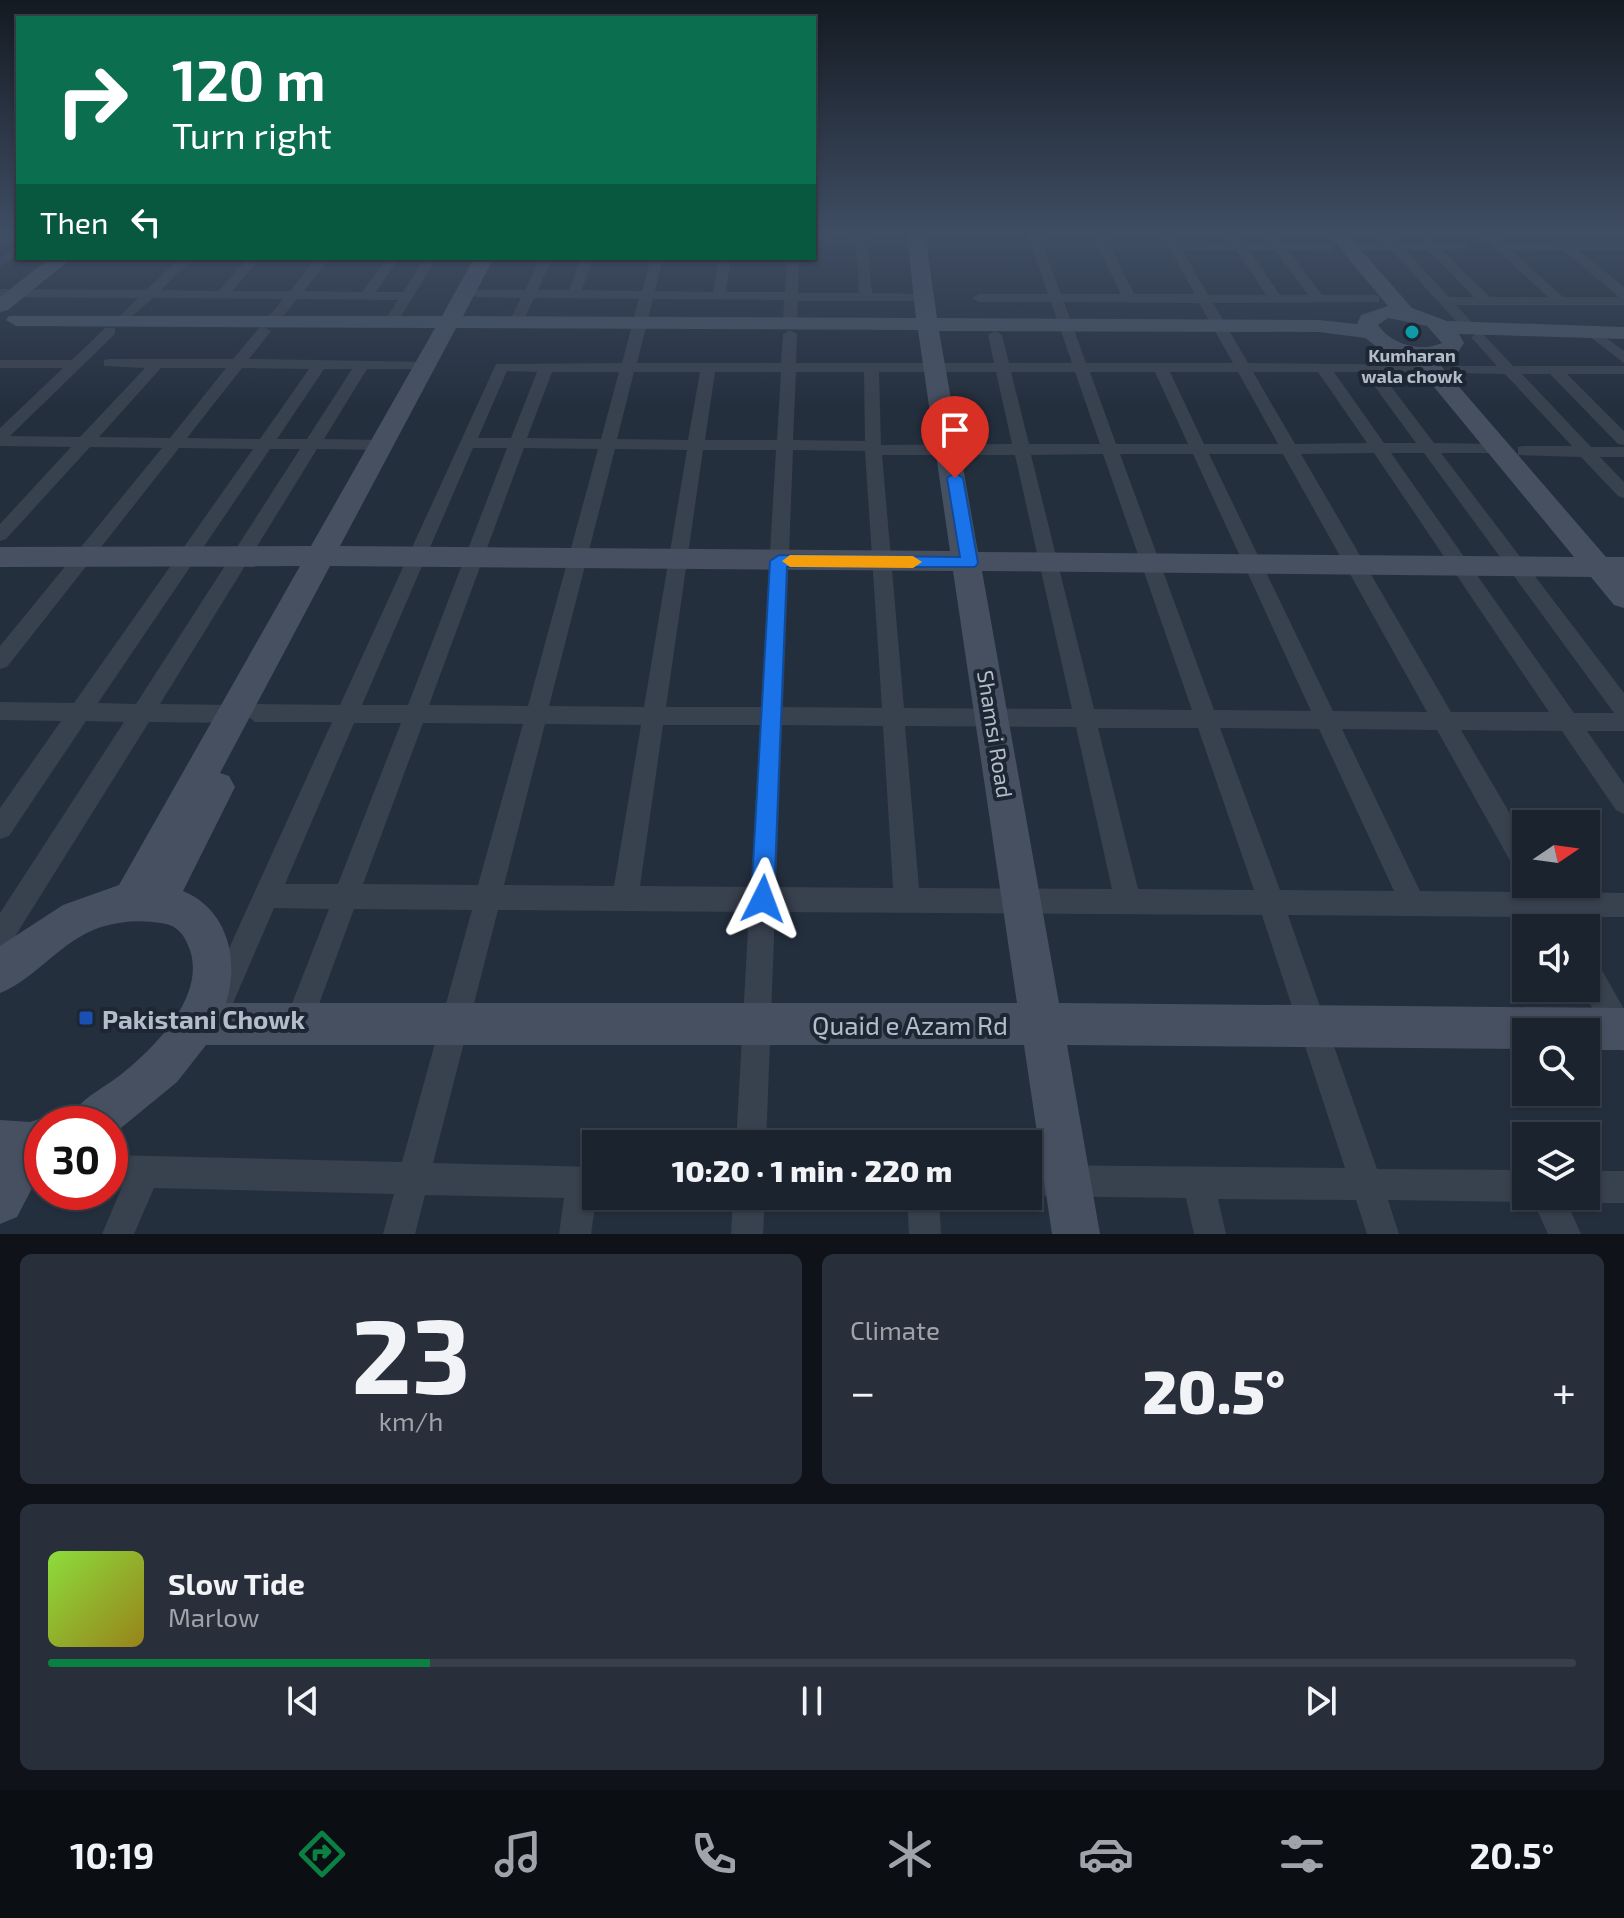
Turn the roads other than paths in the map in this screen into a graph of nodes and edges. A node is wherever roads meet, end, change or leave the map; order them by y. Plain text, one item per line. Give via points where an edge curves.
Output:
1 (26, 292) edge
2 (152, 292) edge
3 (224, 292) edge
4 (296, 292) edge
5 (369, 292) edge
6 (410, 292) edge
7 (468, 292) edge
8 (531, 292) edge
9 (575, 292) edge
10 (648, 292) edge
11 (720, 292) edge
12 (791, 292) edge
13 (866, 292) edge
14 (924, 292) edge
15 (1053, 292) edge
16 (1126, 292) edge
17 (1200, 292) edge
18 (1271, 292) edge
19 (1312, 292) edge
20 (1375, 292) edge
21 (1375, 292) edge
22 (1436, 292) edge
23 (1477, 292) edge
24 (1550, 292) edge
25 (477, 293) joint
26 (150, 294) junction
27 (221, 295) junction
28 (293, 295) junction
29 (529, 295) junction
30 (366, 296) junction
31 (407, 296) junction
32 (573, 296) junction
33 (647, 296) junction
34 (719, 297) junction
35 (791, 297) junction
36 (866, 298) junction
37 (979, 298) dead end
38 (1055, 298) junction
39 (1129, 298) junction
40 (1204, 299) junction
41 (1276, 299) junction
42 (1318, 299) junction
43 (1445, 301) junction
44 (1486, 301) junction
45 (1560, 301) junction
46 (1624, 301) edge
47 (1388, 308) junction
48 (5, 311) edge
49 (391, 321) junction
50 (516, 322) junction
51 (116, 325) junction
52 (268, 326) junction
53 (452, 327) junction
54 (640, 328) junction
55 (790, 329) junction
56 (1066, 330) junction
57 (930, 331) junction
58 (1223, 331) junction
59 (1370, 332) junction
60 (1594, 333) junction
61 (1624, 333) edge
62 (995, 335) junction
63 (1448, 347) junction
64 (1624, 359) edge
65 (109, 363) dead end
66 (157, 363) junction
67 (238, 363) junction
68 (0, 364) edge
69 (75, 364) junction
70 (320, 364) junction
71 (363, 364) junction
72 (425, 365) junction
73 (630, 366) junction
74 (546, 367) junction
75 (708, 367) junction
76 (788, 367) junction
77 (871, 367) junction
78 (1003, 367) junction
79 (1079, 367) junction
80 (1160, 367) junction
81 (1242, 367) junction
82 (1368, 367) junction
83 (1323, 368) junction
84 (1510, 370) junction
85 (1554, 370) junction
86 (1624, 370) edge
87 (0, 439) edge
88 (1624, 440) edge
89 (84, 442) junction
90 (174, 443) junction
91 (467, 443) junction
92 (517, 443) junction
93 (265, 444) junction
94 (313, 444) junction
95 (609, 444) junction
96 (382, 445) junction
97 (696, 445) junction
98 (784, 445) junction
99 (873, 448) junction
100 (1198, 448) junction
101 (1288, 448) junction
102 (1377, 448) junction
103 (1428, 448) junction
104 (950, 450) junction
105 (1022, 450) junction
106 (1110, 450) junction
107 (1511, 450) junction
108 (1586, 452) junction
109 (1624, 452) edge
110 (1624, 492) edge
111 (0, 535) edge
112 (329, 556) junction
113 (416, 556) junction
114 (0, 557) edge
115 (187, 557) junction
116 (242, 557) junction
117 (474, 557) junction
118 (82, 558) junction
119 (579, 558) junction
120 (678, 560) junction
121 (779, 561) junction
122 (882, 562) junction
123 (969, 563) junction
124 (1049, 563) junction
125 (1150, 564) junction
126 (1253, 565) junction
127 (1355, 566) junction
128 (1459, 566) junction
129 (1517, 567) junction
130 (1617, 568) edge
131 (1624, 597) edge
132 (0, 661) edge
133 (1624, 709) edge
134 (0, 711) edge
135 (80, 712) junction
136 (144, 712) junction
137 (244, 713) junction
138 (346, 713) junction
139 (415, 714) junction
140 (537, 714) junction
141 (654, 715) junction
142 (771, 716) junction
143 (893, 717) junction
144 (993, 717) junction
145 (1085, 718) junction
146 (1326, 719) junction
147 (1203, 720) junction
148 (1444, 721) junction
149 (1567, 721) junction
150 (1624, 722) edge
151 (1624, 803) edge
152 (0, 828) edge
153 (1512, 840) edge
154 (264, 896) junction
155 (346, 896) junction
156 (1512, 896) edge
157 (489, 897) junction
158 (625, 898) junction
159 (1572, 898) edge
160 (763, 899) junction
161 (907, 900) junction
162 (1022, 901) junction
163 (144, 902) junction
164 (1128, 902) junction
165 (1413, 904) junction
166 (1272, 905) junction
167 (1624, 905) edge
168 (0, 937) edge
169 (0, 973) edge
170 (1600, 993) edge
171 (203, 1024) junction
172 (298, 1024) junction
173 (455, 1024) junction
174 (757, 1024) junction
175 (1040, 1024) junction
176 (1312, 1026) junction
177 (1623, 1032) edge
178 (121, 1106) edge
179 (752, 1130) edge
180 (128, 1171) edge
181 (145, 1171) junction
182 (414, 1179) junction
183 (1042, 1181) edge
184 (1067, 1181) junction
185 (1198, 1183) junction
186 (582, 1184) edge
187 (1366, 1186) junction
188 (1512, 1186) edge
189 (1600, 1187) edge
190 (1624, 1187) edge
191 (582, 1209) edge
192 (748, 1210) edge
193 (924, 1210) edge
194 (1554, 1210) edge
195 (118, 1234) edge
196 (399, 1234) edge
197 (575, 1234) edge
198 (747, 1234) edge
199 (925, 1234) edge
200 (1076, 1234) edge
201 (1210, 1234) edge
202 (1383, 1234) edge
203 (1565, 1234) edge

1 - 48 street
2 - 26 street
3 - 27 street
4 - 28 street
5 - 30 street
6 - 31 street
7 - 53 street
8 - 29 street
9 - 32 street
10 - 33 street
11 - 34 street
12 - 35 street
13 - 36 street
14 - 57 street, Shamsi Road
15 - 38 street
16 - 39 street
17 - 40 street
18 - 41 street
19 - 42 street
20 - 47 street
21 - 47 street
22 - 43 street
23 - 44 street
24 - 45 street
25 - 29 street
25 - 53 street
26 - 27 street
26 - 48 street
26 - 51 street
27 - 28 street
28 - 30 street
28 - 52 street
29 - 32 street
29 - 50 street
30 - 31 street
31 - 49 street
32 - 33 street
33 - 34 street
33 - 54 street
34 - 35 street
35 - 36 street
35 - 55 street
36 - 57 street
37 - 38 street
38 - 39 street
38 - 56 street
39 - 40 street
40 - 41 street
40 - 58 street
41 - 42 street
42 - 47 street
43 - 44 street
43 - 63 street
44 - 45 street
45 - 46 street
47 - 59 street via 1368,319
47 - 63 street
48 - 51 street
49 - 52 street
49 - 53 street
50 - 53 street
50 - 54 street
51 - 52 street
51 - 69 street
52 - 53 street
52 - 67 street
53 - 54 street
53 - 72 street
53 - 112 street
54 - 55 street
54 - 73 street
55 - 57 street
55 - 76 street
56 - 57 street
56 - 58 street
56 - 62 street
56 - 79 street
57 - 62 street
57 - 77 street
57 - 78 street
57 - 104 street, Shamsi Road
58 - 59 street
58 - 81 street
59 - 63 street via 1394,348
60 - 61 street
60 - 63 street via 1524,332
60 - 64 street
62 - 78 street
63 - 82 street
63 - 84 street
63 - 84 street
63 - 107 street
65 - 66 street
66 - 67 street
66 - 89 street
67 - 70 street
67 - 90 street
68 - 69 street
69 - 87 street
70 - 71 street
70 - 93 street
71 - 72 street
71 - 94 street
72 - 96 street
73 - 74 street
73 - 75 street
73 - 95 street
74 - 91 street via 501,367
74 - 92 street
75 - 76 street
75 - 97 street
76 - 77 street
76 - 98 street
77 - 99 street
78 - 79 street
78 - 105 street
79 - 80 street
79 - 106 street
80 - 81 street
80 - 100 street
81 - 83 street
81 - 101 street
82 - 83 street
82 - 103 street
83 - 102 street
84 - 85 street
84 - 108 street
85 - 86 street
85 - 88 street
87 - 89 street
89 - 90 street
89 - 111 street
90 - 93 street
90 - 118 street
91 - 92 street
91 - 113 street
92 - 95 street
92 - 117 street
93 - 94 street
93 - 115 street
94 - 96 street
94 - 116 street
95 - 97 street
95 - 119 street
96 - 112 street
97 - 98 street
97 - 120 street
98 - 99 street
98 - 121 street
99 - 104 street
99 - 122 street
100 - 101 street
100 - 106 street
100 - 126 street
101 - 102 street
101 - 127 street
102 - 103 street
102 - 128 street
103 - 107 street
103 - 129 street
104 - 105 street
104 - 123 street, Shamsi Road
105 - 106 street
105 - 124 street
106 - 125 street
107 - 108 street
107 - 130 street
108 - 109 street
108 - 110 street
112 - 113 street
112 - 116 street
112 - 137 street
113 - 117 street
113 - 138 street
114 - 118 street
115 - 116 street
115 - 118 street
115 - 135 street
116 - 136 street
117 - 119 street
117 - 139 street
118 - 132 street
119 - 120 street
119 - 140 street
120 - 121 street
120 - 141 street
121 - 122 street
121 - 142 street
122 - 123 street
122 - 143 street
123 - 124 street
123 - 144 street, Shamsi Road
124 - 125 street
124 - 145 street
125 - 126 street
125 - 147 street
126 - 127 street
126 - 146 street
127 - 128 street
127 - 148 street
128 - 129 street
128 - 149 street
129 - 130 street
129 - 133 street
130 - 131 street
134 - 135 street
135 - 136 street
135 - 152 street
136 - 137 street
136 - 168 street
137 - 138 street
137 - 163 street
138 - 139 street
138 - 154 street
139 - 140 street
139 - 155 street
140 - 141 street
140 - 157 street
141 - 142 street
141 - 158 street
142 - 143 street
142 - 160 street
143 - 144 street
143 - 161 street
144 - 145 street
144 - 162 street, Shamsi Road
145 - 147 street
145 - 164 street
146 - 147 street
146 - 148 street
146 - 165 street
147 - 166 street
148 - 149 street
148 - 153 street
149 - 150 street
149 - 151 street
154 - 155 street
154 - 171 street
155 - 157 street
155 - 172 street
156 - 165 street
157 - 158 street
157 - 173 street
158 - 160 street
159 - 167 street
160 - 161 street
160 - 174 street
161 - 162 street
162 - 164 street
162 - 175 street, Shamsi Road
163 - 169 street via 112,905 72,919
163 - 171 street via 179,907 201,925 211,951
164 - 166 street
165 - 166 street
166 - 176 street
170 - 177 street
171 - 172 street, Quaid e Azam Rd
171 - 178 street
172 - 173 street, Quaid e Azam Rd
173 - 174 street, Quaid e Azam Rd
173 - 182 street
174 - 175 street, Quaid e Azam Rd
174 - 179 street
175 - 176 street, Quaid e Azam Rd
175 - 184 street, Shamsi Road
176 - 177 street, Quaid e Azam Rd
176 - 187 street
180 - 181 street
181 - 182 street
181 - 195 street
182 - 186 street
182 - 196 street
183 - 184 street
184 - 185 street
184 - 200 street, Shamsi Road
185 - 187 street
185 - 201 street
187 - 188 street
187 - 202 street
189 - 190 street
191 - 197 street
192 - 198 street
193 - 199 street
194 - 203 street

